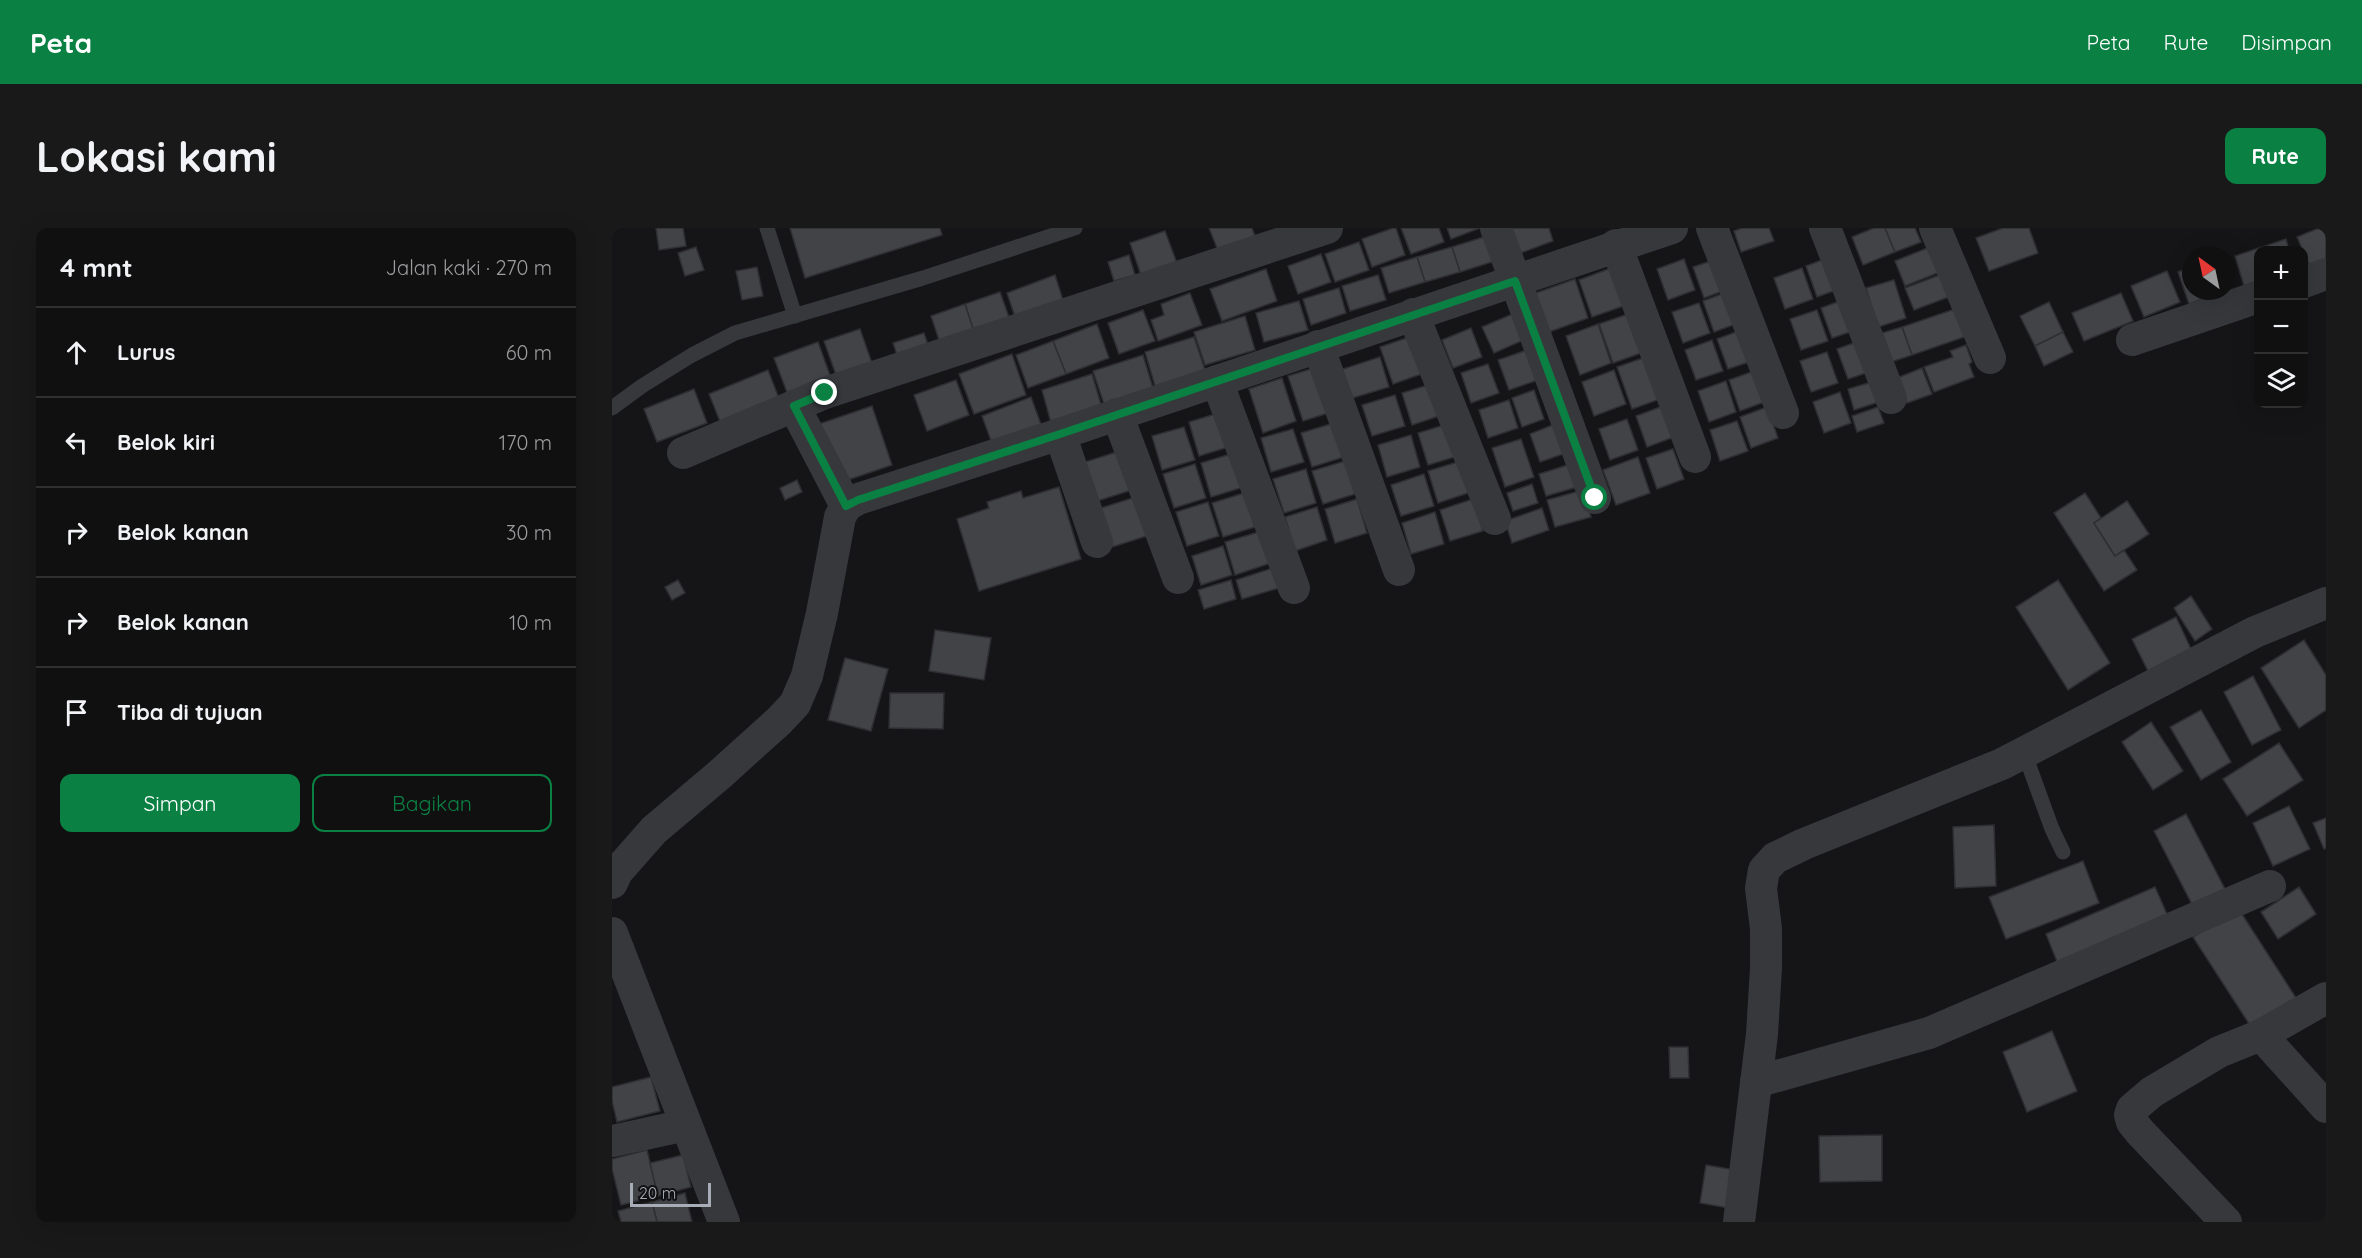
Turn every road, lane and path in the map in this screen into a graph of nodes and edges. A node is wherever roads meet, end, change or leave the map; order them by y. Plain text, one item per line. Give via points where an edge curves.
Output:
1 (767, 228) edge
2 (1075, 228) edge
3 (1327, 228) edge
4 (1496, 228) edge
5 (1672, 228) edge
6 (1712, 228) edge
7 (1825, 228) edge
8 (1935, 228) edge
9 (1616, 245) junction
10 (2326, 274) edge
11 (1515, 281) junction
12 (2308, 281) edge
13 (2254, 299) edge
14 (1413, 314) junction
15 (795, 316) junction
16 (2132, 340) dead end
17 (1318, 346) junction
18 (1990, 358) dead end
19 (1217, 381) junction
20 (1891, 398) dead end
21 (794, 406) junction
22 (612, 408) edge
23 (1783, 413) dead end
24 (1117, 414) junction
25 (1060, 434) junction
26 (682, 453) dead end
27 (1695, 457) dead end
28 (1595, 498) dead end
29 (846, 506) junction
30 (1495, 519) dead end
31 (1097, 542) dead end
32 (1399, 570) dead end
33 (1178, 578) dead end
34 (1294, 588) dead end
35 (2326, 603) edge
36 (2024, 752) junction
37 (2063, 852) dead end
38 (612, 883) edge
39 (2270, 886) dead end
40 (612, 933) edge
41 (2326, 998) edge
42 (2261, 1035) junction
43 (1755, 1082) junction
44 (2326, 1107) edge
45 (686, 1125) junction
46 (612, 1141) edge
47 (724, 1222) edge
48 (1739, 1222) edge
49 (2226, 1222) edge

1 - 15 lane
2 - 15 lane
3 - 21 street
4 - 11 street
5 - 9 street
6 - 23 street
7 - 20 street
8 - 18 street
9 - 11 street
9 - 27 street
10 - 12 street
11 - 14 street
11 - 28 street
13 - 16 street
14 - 17 street
14 - 30 street
15 - 22 lane via 735,333 692,355
17 - 19 street
17 - 32 street
19 - 24 street
19 - 34 street
21 - 26 street
21 - 29 street
24 - 25 street
24 - 33 street
25 - 29 street
25 - 31 street
29 - 38 street via 837,528 807,676 795,704 654,830
35 - 36 street via 2254,632
36 - 37 lane
36 - 43 street via 1804,844 1775,858 1764,870 1761,888 1766,968
39 - 43 street via 1929,1033
40 - 45 street
41 - 42 street
42 - 44 street
42 - 49 street via 2219,1052 2152,1092 2130,1115 2140,1132
43 - 48 street
45 - 46 street
45 - 47 street

